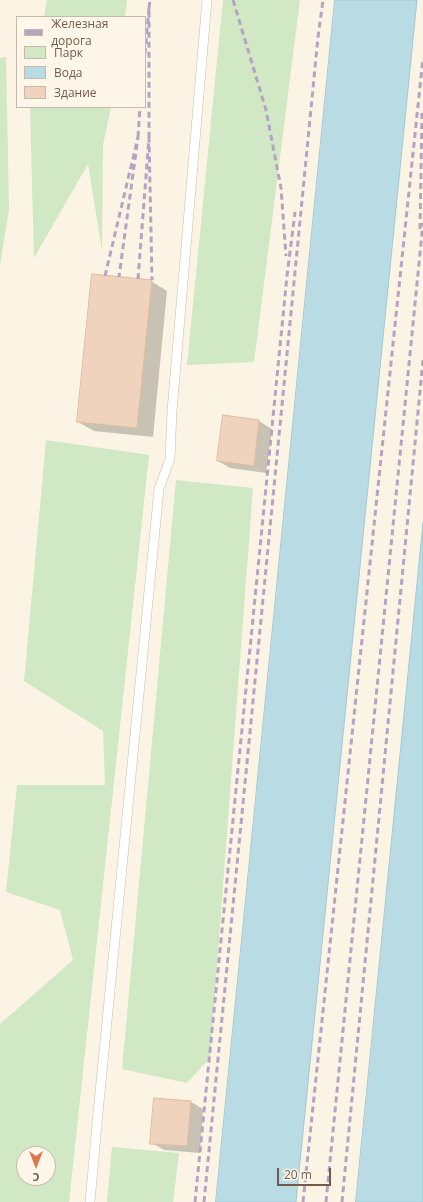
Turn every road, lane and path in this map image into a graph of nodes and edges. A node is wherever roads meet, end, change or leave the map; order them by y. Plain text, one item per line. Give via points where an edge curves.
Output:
1 (207, 0) edge
2 (90, 1202) edge

1 - 2 lane via 170,459 159,489

